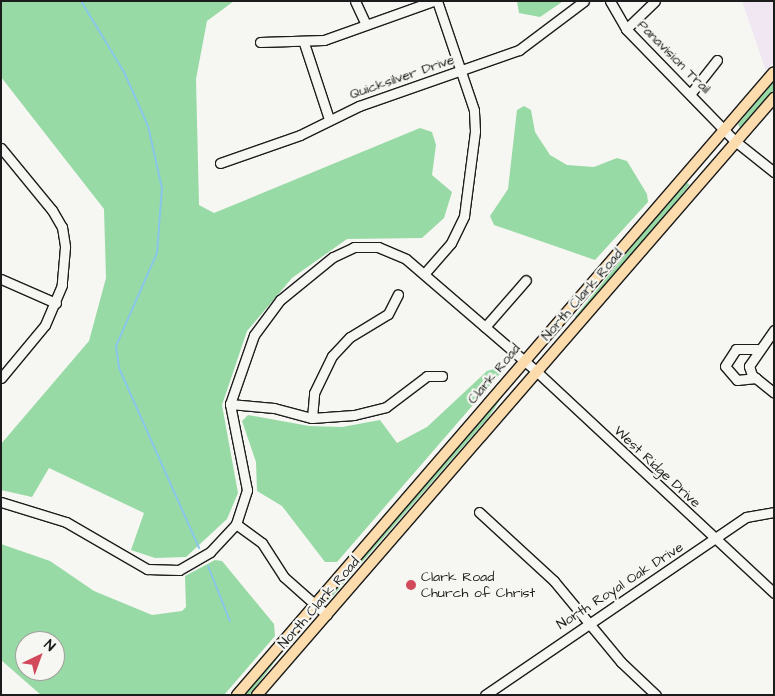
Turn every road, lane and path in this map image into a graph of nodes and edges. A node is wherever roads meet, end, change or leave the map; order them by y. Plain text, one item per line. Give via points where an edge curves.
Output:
1 (355, 1) edge
2 (433, 1) edge
3 (437, 1) edge
4 (584, 1) edge
5 (610, 1) edge
6 (655, 1) edge
7 (366, 25) junction
8 (626, 29) junction
9 (260, 42) dead end
10 (304, 43) junction
11 (717, 60) dead end
12 (461, 70) junction
13 (774, 72) edge
14 (691, 93) junction
15 (774, 98) edge
16 (329, 119) junction
17 (724, 128) junction
18 (735, 141) junction
19 (1, 148) edge
20 (220, 163) dead end
21 (774, 172) edge
22 (424, 274) junction
23 (1, 279) edge
24 (526, 280) dead end
25 (398, 294) dead end
26 (56, 303) junction
27 (485, 327) junction
28 (774, 330) edge
29 (757, 349) junction
30 (524, 360) junction
31 (536, 370) junction
32 (442, 376) dead end
33 (1, 378) edge
34 (756, 378) junction
35 (774, 393) edge
36 (230, 404) junction
37 (312, 418) junction
38 (1, 502) edge
39 (479, 512) dead end
40 (774, 512) edge
41 (236, 524) junction
42 (716, 539) junction
43 (774, 592) edge
44 (315, 605) junction
45 (327, 615) junction
46 (587, 623) junction
47 (237, 695) edge
48 (257, 695) edge
49 (485, 695) edge
50 (656, 695) edge

1 - 7 street
2 - 7 street
3 - 12 street
4 - 12 street, Quicksilver Drive via 529,45
5 - 8 street, Panavision Trail
6 - 8 street
7 - 10 street
8 - 14 street, Panavision Trail
9 - 10 street
10 - 16 street
11 - 14 street
12 - 16 street, Quicksilver Drive
12 - 22 street via 474,110 475,131 464,216 451,243
13 - 17 main road, Clark Road
14 - 17 street, Panavision Trail
15 - 18 main road, North Clark Road
16 - 20 street, Quicksilver Drive via 300,135
17 - 18 street, Panavision Trail
17 - 30 main road, Clark Road
18 - 21 street, Panavision Trail
18 - 31 main road, North Clark Road
19 - 26 street via 62,227 63,276
22 - 27 street, West Ridge Drive
22 - 36 street, West Ridge Drive via 406,259 378,247 354,247 333,256 292,288 261,324 243,358
23 - 26 street
24 - 27 street
25 - 37 street via 388,314 350,337 332,356 314,393
26 - 33 street via 34,342
27 - 30 street, West Ridge Drive
28 - 29 street
29 - 34 street via 749,366
29 - 34 street via 736,349 725,366 737,380
30 - 31 street, West Ridge Drive
30 - 44 main road, Clark Road
31 - 42 street, West Ridge Drive
31 - 45 main road, North Clark Road
32 - 37 street via 427,376 397,401 372,412
34 - 35 street
36 - 37 street via 274,408
36 - 41 street via 230,419 246,472 247,490
38 - 41 street via 66,522 136,564 157,571 190,565 219,544
39 - 46 street via 554,581
40 - 42 street, North Royal Oak Drive via 746,517
41 - 44 street via 262,543 284,577
42 - 43 street, West Ridge Drive
42 - 46 street, North Royal Oak Drive
44 - 45 street
44 - 47 main road, Clark Road
45 - 48 main road, North Clark Road
46 - 49 street, North Royal Oak Drive
46 - 50 street

